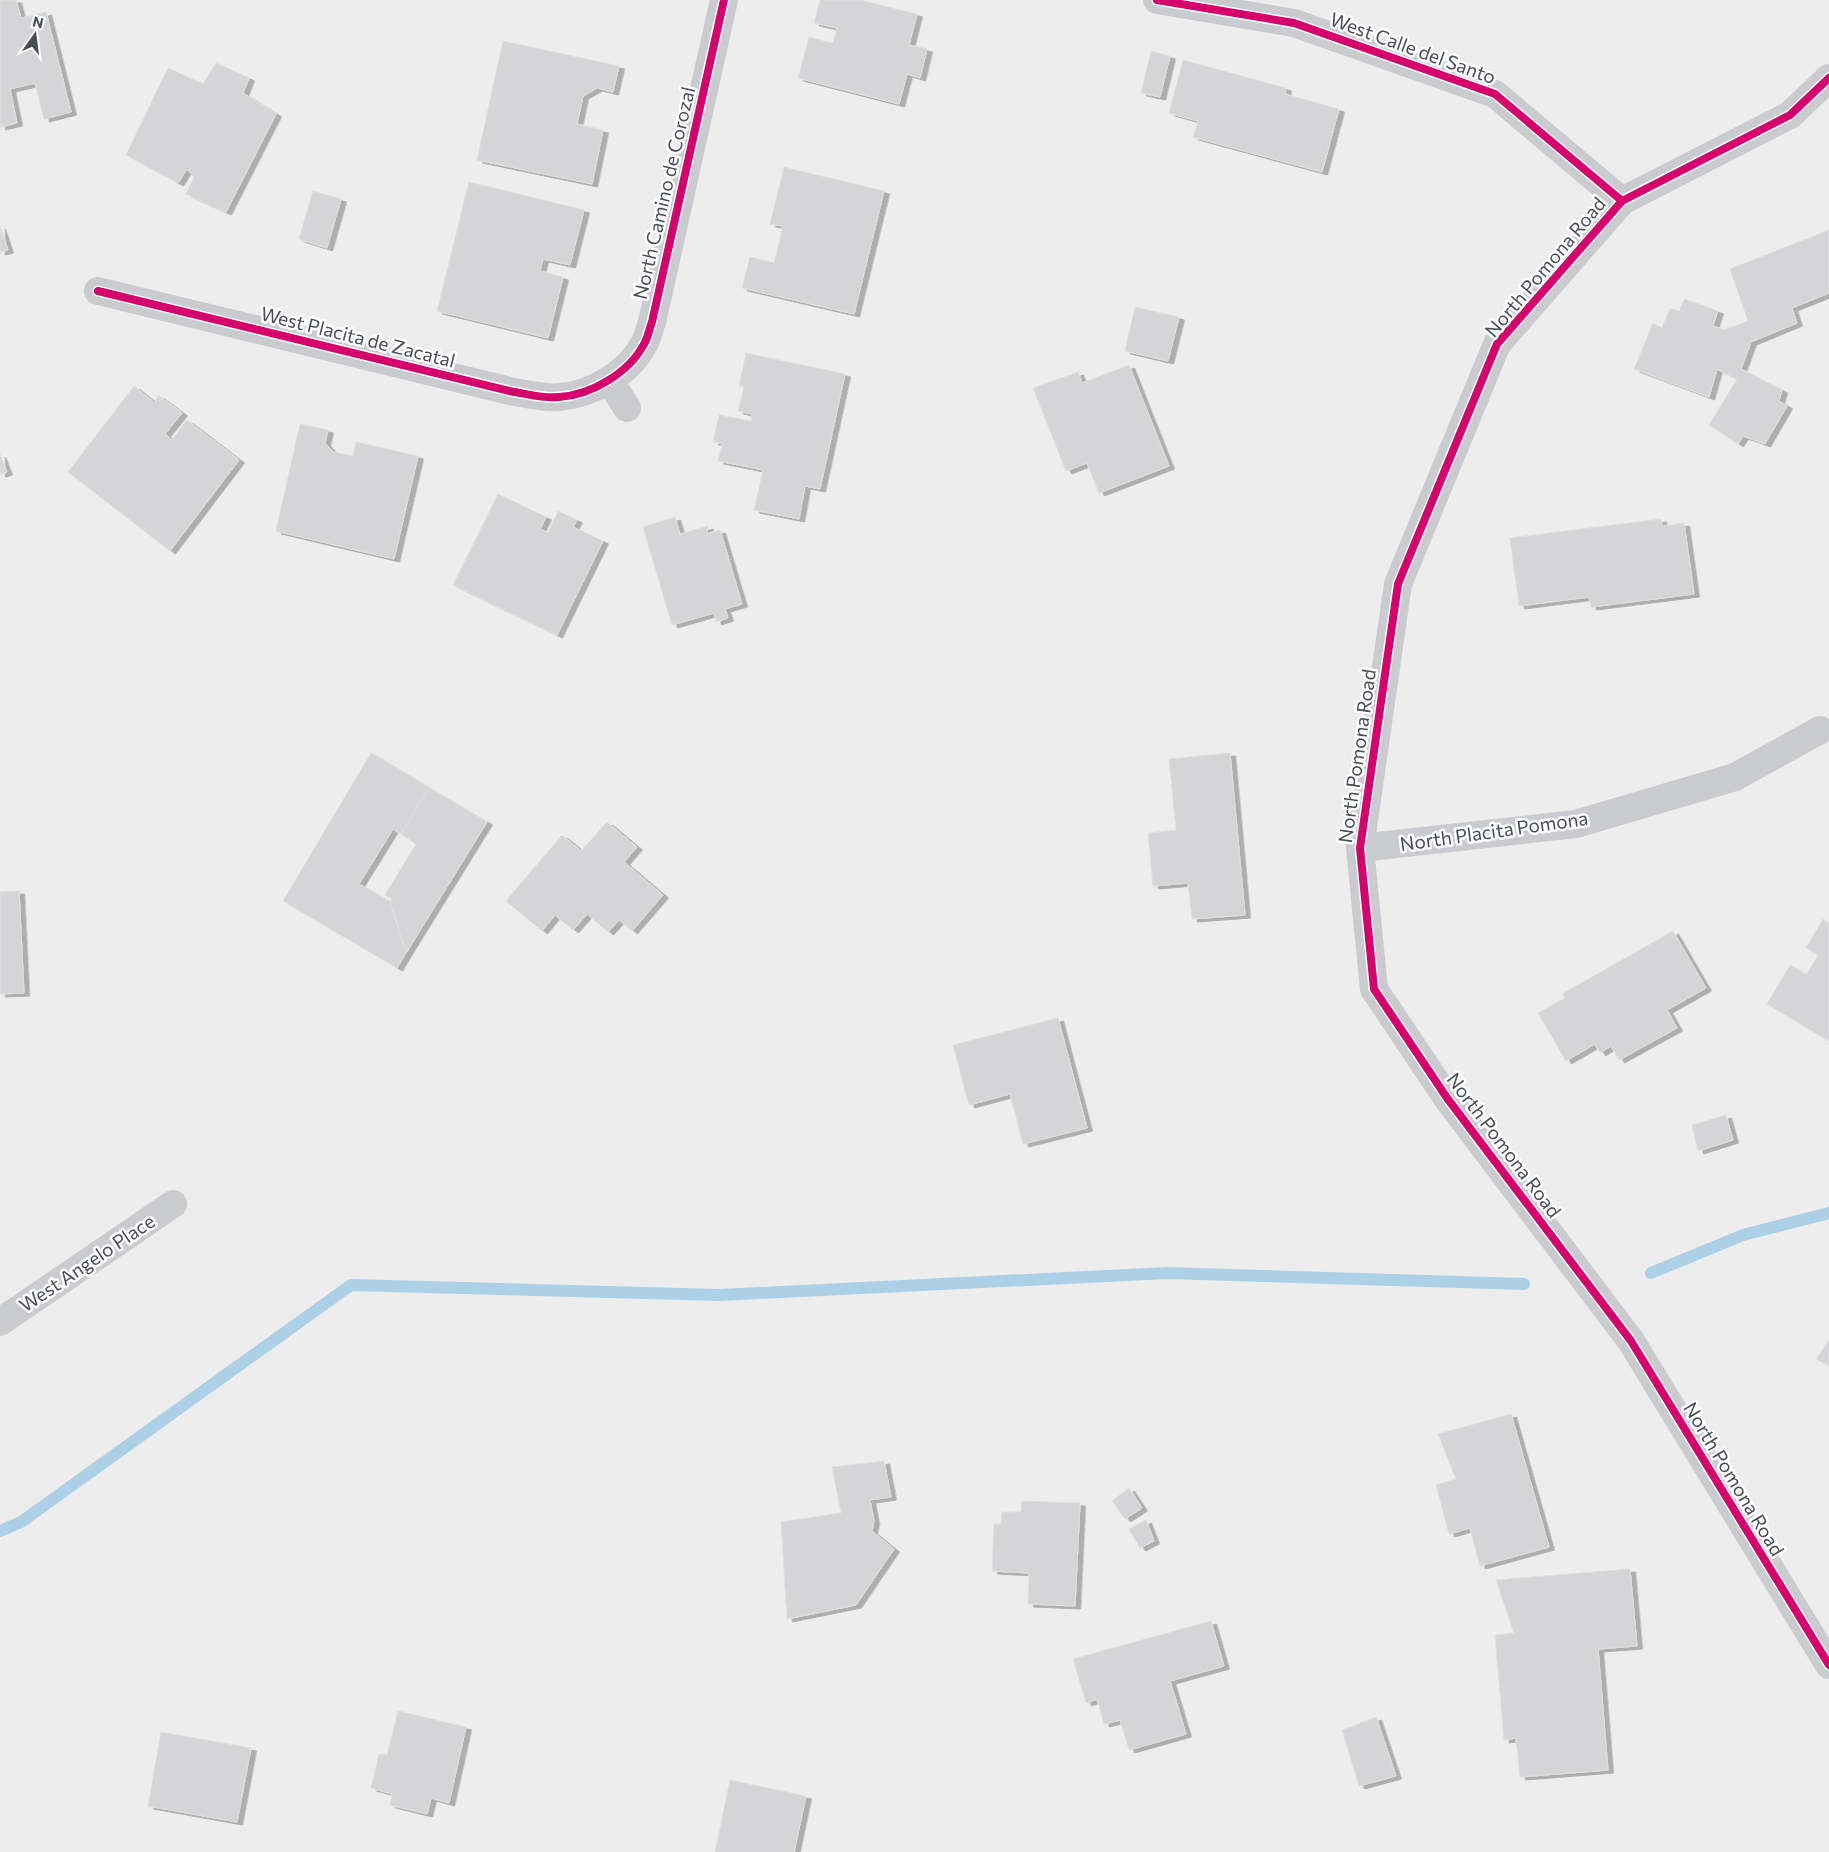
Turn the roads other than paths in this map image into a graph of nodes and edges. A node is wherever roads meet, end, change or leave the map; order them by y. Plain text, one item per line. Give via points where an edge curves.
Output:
1 (724, 0) edge
2 (1157, 0) edge
3 (1829, 78) edge
4 (1622, 200) junction
5 (98, 291) dead end
6 (609, 380) junction
7 (626, 408) dead end
8 (1820, 730) dead end
9 (1360, 848) junction
10 (173, 1204) dead end
11 (0, 1322) edge
12 (1829, 1665) edge

1 - 6 street, North Camino de Corozal via 652,322 644,345 627,366
2 - 4 street, West Calle del Santo via 1294,23 1495,94
3 - 4 street, North Pomona Road via 1790,115
4 - 9 street, North Pomona Road via 1497,344 1398,584
5 - 6 street, West Placita de Zacatal via 514,392 558,398 581,393
6 - 7 street
8 - 9 street, North Placita Pomona via 1735,777 1576,824
9 - 12 street, North Pomona Road via 1374,989 1447,1098 1631,1342
10 - 11 street, West Angelo Place

